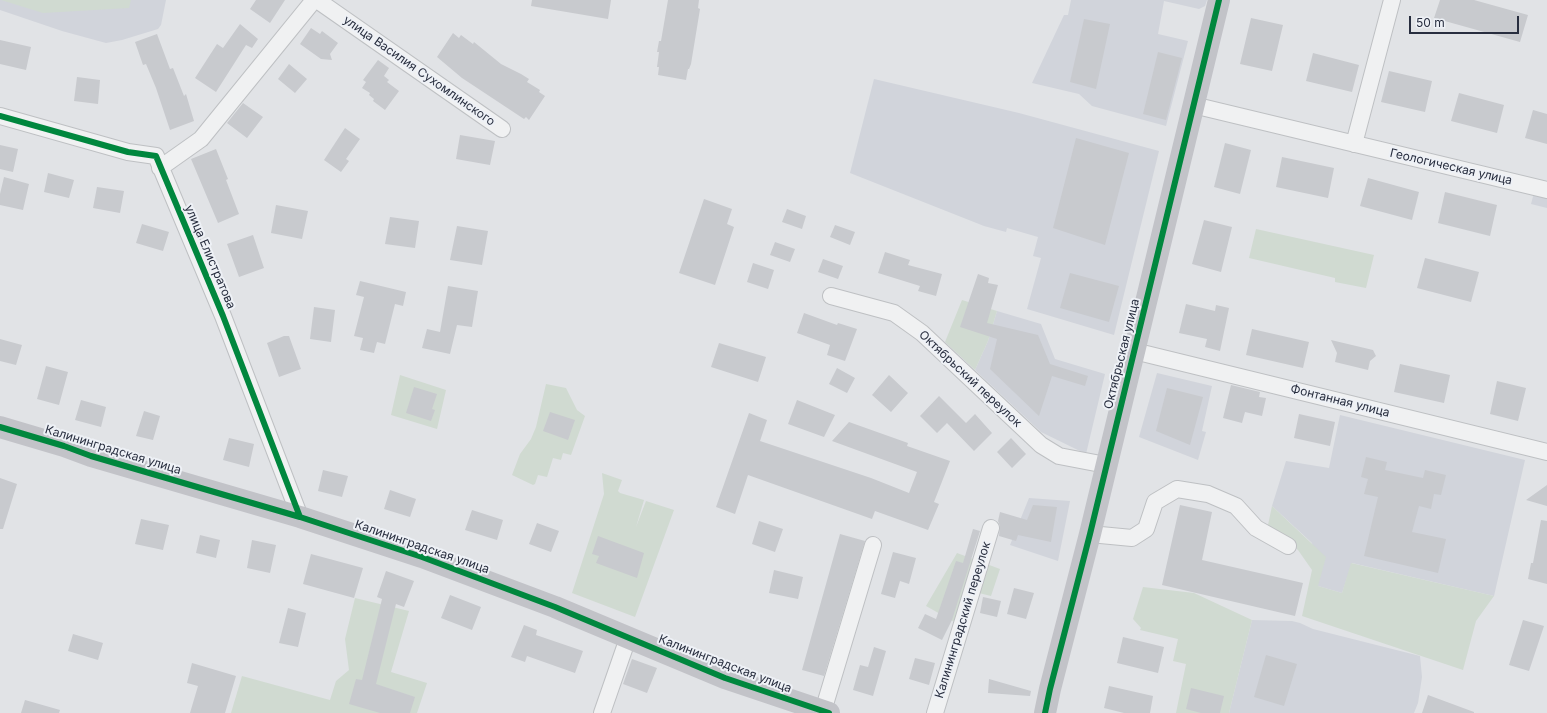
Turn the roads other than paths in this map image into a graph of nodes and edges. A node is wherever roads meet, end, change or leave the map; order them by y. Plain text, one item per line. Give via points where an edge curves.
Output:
1 (315, 0) edge
2 (1218, 0) edge
3 (1392, 0) edge
4 (1193, 105) junction
5 (0, 116) edge
6 (502, 129) dead end
7 (1354, 144) junction
8 (160, 168) junction
9 (1547, 190) edge
10 (832, 296) dead end
11 (1134, 351) junction
12 (0, 427) edge
13 (1547, 452) edge
14 (1106, 465) junction
15 (300, 517) junction
16 (992, 528) dead end
17 (1090, 534) junction
18 (873, 546) dead end
19 (1288, 546) dead end
20 (628, 638) junction
21 (826, 712) edge
22 (602, 713) edge
23 (935, 713) edge
24 (1046, 713) edge

1 - 6 street, улица Василия Сухомлинского
1 - 8 street via 201,139
2 - 4 street, Октябрьская улица
3 - 7 street
4 - 7 street, Геологическая улица
4 - 11 street, Октябрьская улица
5 - 8 street, улица Елистратова via 128,152 156,156
7 - 9 street, Геологическая улица
8 - 15 street, улица Елистратова via 224,316
10 - 14 street, Октябрьский переулок via 894,313 922,333 1041,445 1059,456
11 - 13 street, Фонтанная улица
11 - 14 street, Октябрьская улица
12 - 15 street, Калининградская улица
14 - 17 street, Октябрьская улица
15 - 20 street, Калининградская улица via 422,557 555,607
16 - 23 street, Калининградский переулок
17 - 19 street via 1132,538 1146,529 1155,502 1176,489 1208,494 1236,506 1256,528
17 - 24 street, Октябрьская улица
18 - 21 street
20 - 21 street, Калининградская улица via 725,678
20 - 22 street

